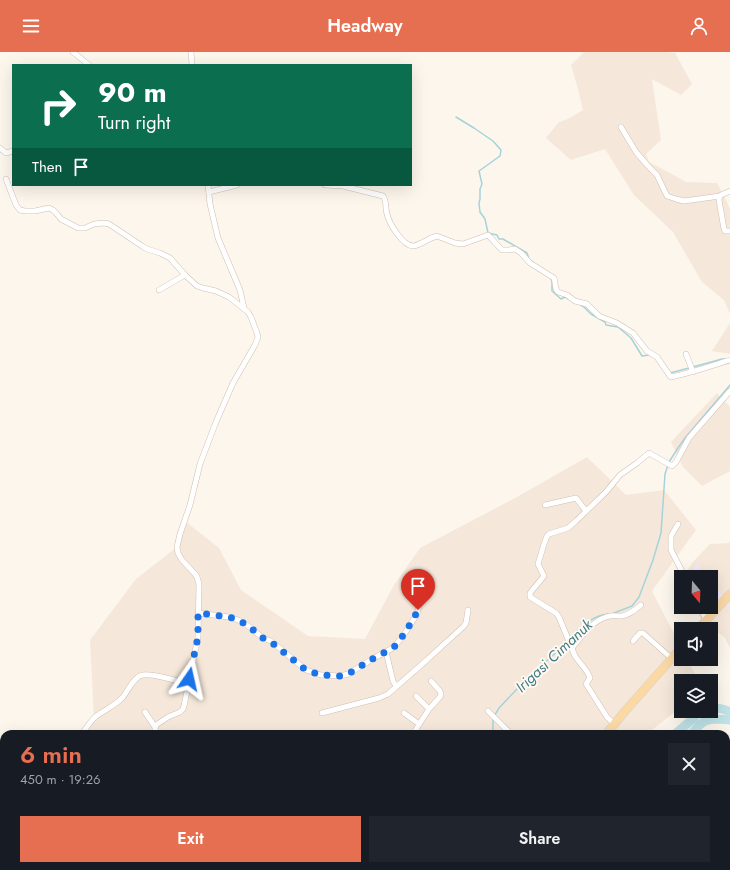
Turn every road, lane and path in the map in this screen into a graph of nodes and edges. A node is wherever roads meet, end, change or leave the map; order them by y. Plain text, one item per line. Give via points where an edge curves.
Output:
1 (73, 52) edge
2 (191, 52) edge
3 (88, 64) edge
4 (192, 64) edge
5 (621, 127) dead end
6 (0, 148) edge
7 (12, 151) edge
8 (6, 179) dead end
9 (208, 186) edge
10 (233, 186) edge
11 (347, 186) edge
12 (209, 192) junction
13 (730, 192) edge
14 (720, 196) junction
15 (730, 231) edge
16 (185, 275) junction
17 (159, 290) dead end
18 (244, 308) junction
19 (686, 354) dead end
20 (730, 360) edge
21 (693, 372) junction
22 (730, 391) edge
23 (545, 505) dead end
24 (586, 511) junction
25 (678, 524) dead end
26 (681, 570) edge
27 (419, 572) dead end
28 (730, 594) edge
29 (641, 606) dead end
30 (468, 610) dead end
31 (198, 613) junction
32 (703, 614) edge
33 (706, 620) joint
34 (633, 641) dead end
35 (572, 646) junction
36 (386, 652) junction
37 (674, 655) edge
38 (671, 658) junction
39 (431, 681) dead end
40 (188, 684) junction
41 (396, 686) junction
42 (416, 696) dead end
43 (429, 709) junction
44 (145, 712) dead end
45 (322, 712) dead end
46 (488, 712) dead end
47 (404, 713) dead end
48 (419, 724) junction
49 (614, 724) junction
50 (155, 727) junction
51 (85, 730) edge
52 (155, 730) edge
53 (415, 730) edge
54 (507, 730) edge
55 (609, 730) edge

1 - 3 street
2 - 4 street
5 - 14 street via 636,152 657,175 667,196 684,201
6 - 7 street via 6,153
8 - 16 street via 20,210 35,211 49,208 61,219 78,228 110,224 147,249 170,258
9 - 12 street
10 - 12 street
11 - 21 street via 383,196 386,200 386,214 394,229 406,244 411,246 437,236 455,244 463,244 488,235 502,250 515,249 530,263 554,278 558,292 587,304 602,318 617,323 633,333 671,377
12 - 18 street via 218,238 240,290
13 - 14 street
14 - 15 street via 724,229
16 - 17 street
16 - 18 street via 198,286 229,297
18 - 31 street via 251,317 258,337 233,383 216,422 200,464 177,547 182,560 195,574 199,584
19 - 21 street
20 - 21 street
22 - 24 street via 695,431 672,466 649,452 620,475
23 - 24 street via 576,498
24 - 35 street via 568,528 547,536 538,564 544,576 530,593 530,597 556,613
25 - 26 street via 671,536 671,550
27 - 36 street via 422,586 418,610 405,633 395,646
28 - 33 main road
29 - 35 street via 622,616 609,616 596,622
30 - 41 street via 463,627
31 - 36 street via 238,620 306,670 321,675 348,674
31 - 40 street via 198,637
32 - 33 street
34 - 38 street via 643,633
35 - 49 street via 575,656 589,675 586,684
36 - 41 street
37 - 38 main road
38 - 49 main road
39 - 43 street via 441,694
40 - 50 street via 183,709 162,720
40 - 51 street via 144,674 136,678 123,697 96,717
41 - 45 street via 379,698
42 - 43 street
43 - 48 street
44 - 50 street
46 - 54 street
47 - 48 street
48 - 53 street
49 - 55 main road
50 - 52 street

